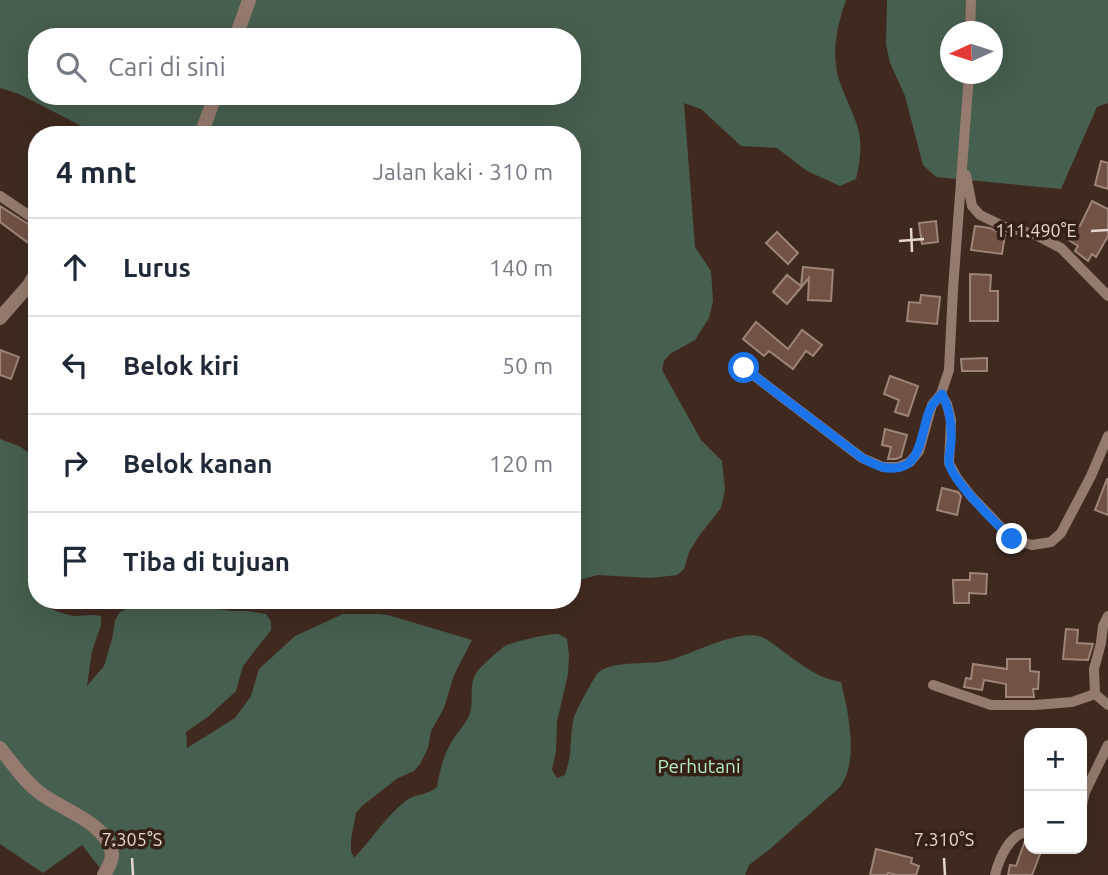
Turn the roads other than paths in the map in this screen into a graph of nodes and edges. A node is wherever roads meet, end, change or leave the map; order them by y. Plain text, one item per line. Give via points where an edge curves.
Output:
1 (249, 0) edge
2 (971, 0) edge
3 (970, 21) edge
4 (239, 28) edge
5 (968, 84) edge
6 (212, 105) edge
7 (204, 126) edge
8 (963, 152) junction
9 (0, 196) edge
10 (28, 215) edge
11 (28, 286) edge
12 (1108, 296) edge
13 (0, 318) edge
14 (744, 368) dead end
15 (942, 394) junction
16 (1107, 437) edge
17 (1108, 617) edge
18 (933, 685) dead end
19 (1095, 694) junction
20 (1108, 705) edge
21 (1108, 744) edge
22 (0, 748) edge
23 (1084, 791) edge
24 (1024, 833) edge
25 (104, 875) edge
26 (995, 875) edge

1 - 4 main road
2 - 3 street
5 - 8 street
6 - 7 main road
8 - 12 street via 972,205 980,215 1061,248
8 - 15 street via 949,370
9 - 10 street
11 - 13 main road
14 - 15 street via 862,458 883,467 910,462 919,451 932,405
15 - 16 street via 951,420 949,463 957,478 1012,539 1032,545 1051,542 1061,533
17 - 19 street via 1094,669
18 - 19 street via 992,705 1072,702
19 - 20 street
21 - 23 street
22 - 25 main road via 26,781 96,828 109,843 112,855
24 - 26 street via 1010,843

